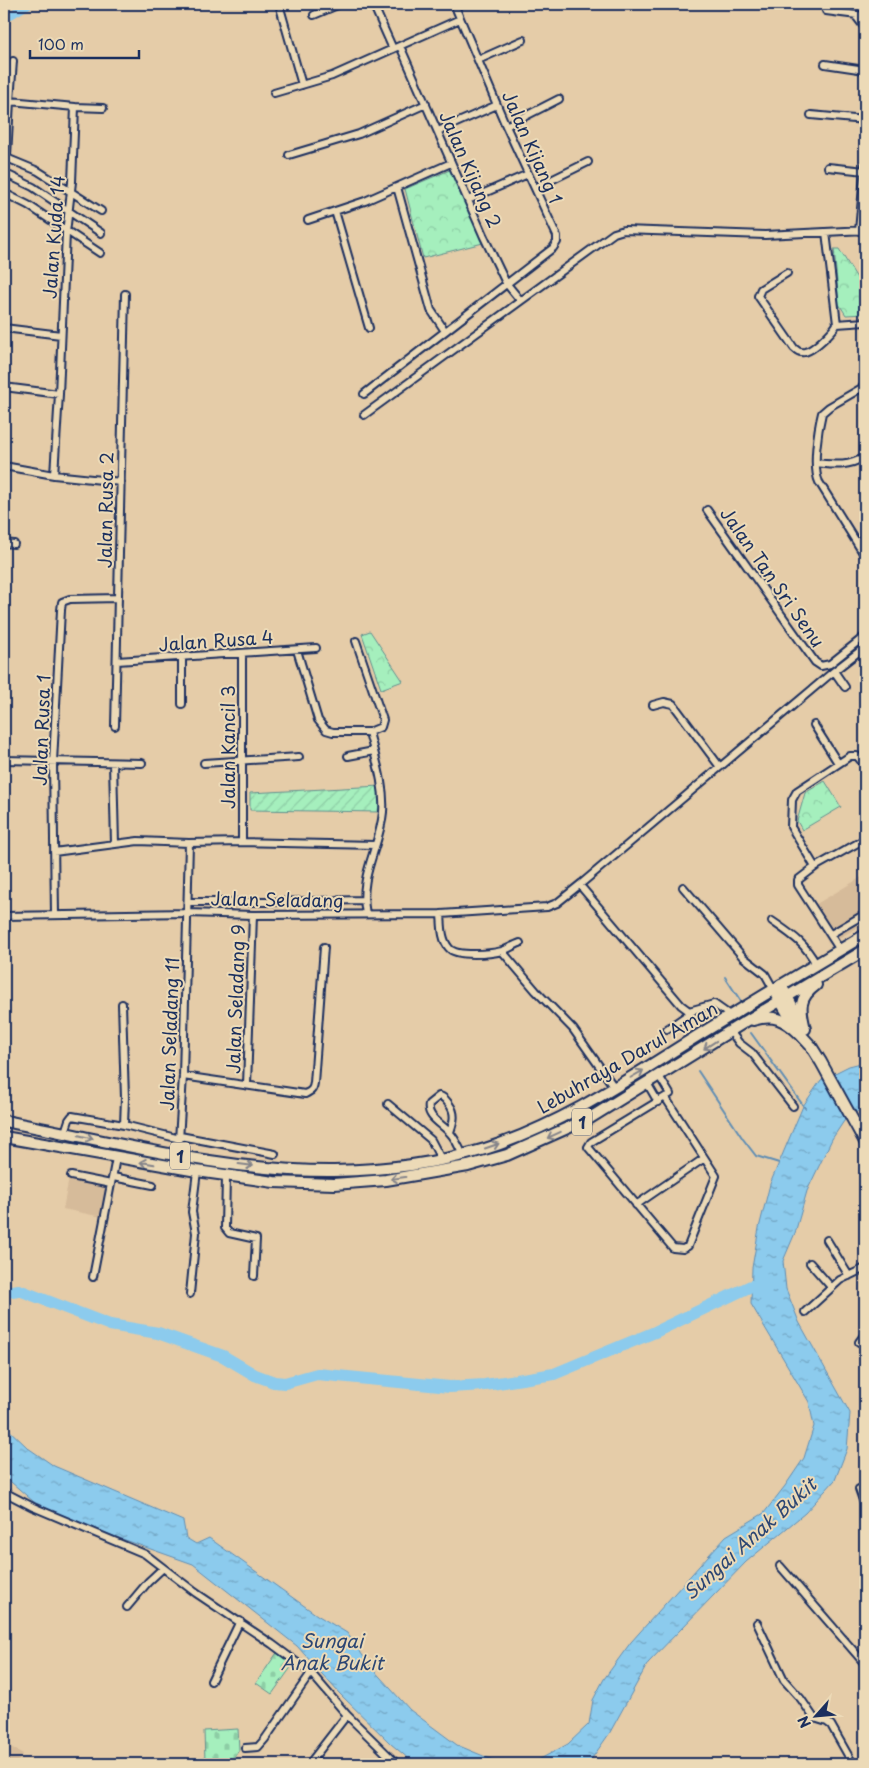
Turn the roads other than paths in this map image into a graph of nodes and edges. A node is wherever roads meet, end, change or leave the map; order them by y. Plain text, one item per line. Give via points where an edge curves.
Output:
1 (278, 4) edge
2 (340, 4) edge
3 (374, 4) edge
4 (454, 4) edge
5 (826, 11) dead end
6 (314, 15) dead end
7 (855, 15) junction
8 (865, 16) edge
9 (460, 19) junction
10 (865, 28) edge
11 (523, 40) dead end
12 (400, 46) junction
13 (393, 49) junction
14 (478, 60) junction
15 (13, 61) dead end
16 (826, 64) dead end
17 (865, 70) edge
18 (302, 85) junction
19 (274, 93) dead end
20 (559, 99) dead end
21 (10, 101) junction
22 (426, 104) junction
23 (497, 105) junction
24 (75, 108) junction
25 (103, 108) dead end
26 (811, 115) dead end
27 (865, 120) edge
28 (506, 126) junction
29 (438, 131) junction
30 (289, 155) dead end
31 (588, 162) dead end
32 (451, 163) junction
33 (828, 167) dead end
34 (865, 167) edge
35 (4, 173) edge
36 (528, 174) junction
37 (397, 187) junction
38 (535, 188) junction
39 (70, 191) junction
40 (4, 193) edge
41 (468, 200) junction
42 (100, 211) dead end
43 (335, 211) junction
44 (68, 212) junction
45 (308, 220) dead end
46 (862, 230) edge
47 (66, 231) junction
48 (826, 232) junction
49 (101, 233) dead end
50 (100, 253) dead end
51 (787, 273) dead end
52 (506, 283) junction
53 (125, 294) dead end
54 (520, 300) junction
55 (865, 322) edge
56 (837, 324) junction
57 (4, 328) edge
58 (369, 328) dead end
59 (444, 331) junction
60 (61, 335) junction
61 (865, 386) edge
62 (4, 387) edge
63 (59, 394) junction
64 (364, 394) dead end
65 (364, 415) dead end
66 (865, 457) edge
67 (816, 463) junction
68 (4, 466) edge
69 (54, 475) junction
70 (121, 482) junction
71 (707, 510) dead end
72 (4, 543) edge
73 (14, 544) dead end
74 (865, 556) edge
75 (118, 598) junction
76 (865, 636) edge
77 (356, 641) dead end
78 (865, 647) edge
79 (316, 648) dead end
80 (297, 650) junction
81 (242, 653) junction
82 (182, 657) junction
83 (117, 661) junction
84 (834, 671) junction
85 (845, 687) dead end
86 (182, 704) dead end
87 (653, 705) dead end
88 (115, 726) dead end
89 (814, 726) dead end
90 (369, 732) junction
91 (374, 751) junction
92 (348, 756) dead end
93 (299, 757) dead end
94 (4, 760) edge
95 (242, 760) junction
96 (53, 762) junction
97 (838, 762) junction
98 (113, 763) junction
99 (142, 763) dead end
100 (204, 763) dead end
101 (720, 766) junction
102 (865, 766) edge
103 (865, 838) edge
104 (242, 842) junction
105 (189, 843) junction
106 (115, 844) junction
107 (374, 845) junction
108 (54, 852) junction
109 (815, 867) junction
110 (683, 887) dead end
111 (583, 889) dead end
112 (363, 900) junction
113 (188, 902) junction
114 (188, 913) junction
115 (253, 914) junction
116 (366, 914) junction
117 (441, 914) junction
118 (865, 914) edge
119 (55, 915) junction
120 (4, 916) edge
121 (772, 921) dead end
122 (831, 934) junction
123 (865, 935) edge
124 (520, 943) dead end
125 (324, 947) dead end
126 (840, 950) junction
127 (502, 951) junction
128 (862, 952) edge
129 (865, 963) edge
130 (816, 964) junction
131 (831, 970) junction
132 (778, 987) junction
133 (784, 999) junction
134 (122, 1004) dead end
135 (694, 1010) junction
136 (731, 1016) junction
137 (743, 1023) junction
138 (668, 1029) dead end
139 (730, 1031) junction
140 (802, 1031) junction
141 (183, 1076) junction
142 (659, 1076) junction
143 (647, 1083) junction
144 (247, 1085) junction
145 (614, 1087) junction
146 (667, 1096) junction
147 (658, 1102) junction
148 (388, 1104) dead end
149 (793, 1106) dead end
150 (4, 1121) edge
151 (124, 1124) junction
152 (65, 1132) junction
153 (450, 1132) junction
154 (4, 1137) edge
155 (180, 1138) junction
156 (865, 1142) edge
157 (275, 1154) dead end
158 (463, 1154) junction
159 (178, 1156) junction
160 (116, 1158) junction
161 (441, 1159) junction
162 (703, 1159) junction
163 (197, 1172) junction
164 (72, 1176) dead end
165 (226, 1176) junction
166 (112, 1180) junction
167 (153, 1185) dead end
168 (636, 1205) junction
169 (826, 1240) dead end
170 (810, 1263) dead end
171 (865, 1268) edge
172 (254, 1276) dead end
173 (849, 1276) junction
174 (93, 1277) dead end
175 (831, 1287) junction
176 (190, 1294) dead end
177 (805, 1312) dead end
178 (865, 1334) edge
179 (859, 1342) dead end
180 (859, 1489) dead end
181 (4, 1492) edge
182 (865, 1506) edge
183 (780, 1566) dead end
184 (163, 1568) junction
185 (127, 1608) dead end
186 (240, 1621) junction
187 (757, 1623) dead end
188 (865, 1664) edge
189 (311, 1673) junction
190 (211, 1681) dead end
191 (347, 1715) junction
192 (245, 1748) dead end
193 (309, 1764) edge
194 (397, 1764) edge
195 (853, 1764) edge

1 - 18 street
2 - 6 street
3 - 13 street
4 - 9 street, Jalan Kijang 1
5 - 7 street
7 - 8 street
7 - 10 street
9 - 12 street
9 - 14 street, Jalan Kijang 1
11 - 14 street
12 - 13 street
12 - 22 street, Jalan Kijang 2
13 - 18 street via 332,76
14 - 23 street, Jalan Kijang 1
15 - 21 street
16 - 17 street
18 - 19 street
20 - 28 street
21 - 24 street
21 - 39 street via 7,156
22 - 29 street, Jalan Kijang 2
22 - 30 street via 360,134
23 - 28 street, Jalan Kijang 1
23 - 29 street
24 - 25 street
24 - 39 street, Jalan Kuda 14
26 - 27 street
28 - 36 street, Jalan Kijang 1
29 - 32 street, Jalan Kijang 2
31 - 38 street
32 - 37 street
32 - 41 street, Jalan Kijang 2
33 - 34 street
34 - 46 street
35 - 44 street via 33,187
36 - 38 street, Jalan Kijang 1
36 - 41 street
37 - 43 street
37 - 59 street via 431,310
38 - 52 street, Jalan Kijang 1 via 557,242
39 - 42 street
39 - 44 street, Jalan Kuda 14
40 - 47 street
41 - 52 street, Jalan Kijang 2
43 - 45 street
43 - 58 street
44 - 47 street, Jalan Kuda 14
44 - 49 street
46 - 48 street
47 - 50 street
47 - 60 street, Jalan Kuda 14
48 - 54 street via 760,235 620,231 603,239
48 - 56 street
51 - 56 street via 761,289 758,296 794,348 808,351
52 - 54 street, Jalan Kijang 2
52 - 59 street
53 - 70 street, Jalan Rusa 2
54 - 65 street
55 - 56 street
57 - 60 street
59 - 64 street
60 - 63 street, Jalan Kuda 14
61 - 67 street via 822,413
62 - 63 street
63 - 69 street, Jalan Kuda 14
66 - 67 street via 850,464
67 - 74 street via 819,482
68 - 69 street
69 - 70 street
70 - 75 street, Jalan Rusa 2
71 - 76 street, Jalan Tan Sri Senu via 815,662 821,666 830,664
72 - 73 street
75 - 83 street, Jalan Rusa 2
75 - 96 street, Jalan Rusa 1 via 62,602
77 - 90 street via 383,720 381,727
78 - 84 street, Jalan Seladang
79 - 80 street, Jalan Rusa 4
80 - 81 street, Jalan Rusa 4
80 - 90 street via 322,726 333,732
81 - 82 street, Jalan Rusa 4
81 - 95 street, Jalan Kancil 3
82 - 83 street, Jalan Rusa 4
82 - 86 street
83 - 88 street, Jalan Rusa 2
84 - 85 street
84 - 101 street, Jalan Seladang
87 - 101 street via 673,704
89 - 97 street
90 - 91 street
91 - 92 street
91 - 107 street via 383,805
93 - 95 street
94 - 96 street
95 - 100 street
95 - 104 street, Jalan Kancil 3
96 - 98 street
96 - 108 street, Jalan Rusa 1
97 - 102 street via 853,755
97 - 109 street via 797,791 792,800 791,827
98 - 99 street
98 - 106 street
101 - 117 street, Jalan Seladang via 552,906
103 - 109 street
104 - 105 street
104 - 107 street
105 - 106 street
105 - 113 street, Jalan Seladang 11
106 - 108 street
107 - 112 street
108 - 119 street, Jalan Rusa 1
109 - 122 street via 798,880 798,885
110 - 132 street via 743,957
111 - 135 street via 681,1005 689,1011
112 - 113 street
112 - 116 street
113 - 114 street, Jalan Seladang 11
114 - 115 street, Jalan Seladang
114 - 119 street, Jalan Seladang
114 - 141 street, Jalan Seladang 11
115 - 116 street, Jalan Seladang
115 - 144 street, Jalan Seladang 9
116 - 117 street, Jalan Seladang
117 - 127 street via 444,937 450,950 465,954
118 - 122 street
119 - 120 street, Jalan Seladang
121 - 130 street via 803,944
122 - 126 street
123 - 126 main road, Lebuhraya Darul Aman / 1
124 - 127 street
125 - 144 street via 313,1089 305,1094
126 - 130 main road, Lebuhraya Darul Aman / 1
127 - 145 street via 574,1029
128 - 129 street
128 - 131 main road, Lebuhraya Darul Aman / 1
130 - 132 main road, Lebuhraya Darul Aman / 1
131 - 133 main road, Lebuhraya Darul Aman / 1
131 - 140 main road via 808,991 800,1006
132 - 133 main road
132 - 136 main road, Lebuhraya Darul Aman / 1
133 - 137 main road, Lebuhraya Darul Aman / 1
133 - 140 main road
134 - 151 street
135 - 136 street via 714,1004
135 - 138 street
145 -> 136 main road, Lebuhraya Darul Aman / 1
137 - 139 main road, Lebuhraya Darul Aman / 1
137 - 140 main road via 775,1018
139 -> 142 main road, Lebuhraya Darul Aman / 1
139 - 149 street via 752,1052
140 - 156 main road
141 - 144 street
141 - 155 street, Jalan Seladang 11
142 - 143 main road, Lebuhraya Darul Aman / 1
142 - 146 street
143 - 147 street
143 -> 165 main road, Lebuhraya Darul Aman / 1 via 590,1118 550,1137 507,1155 468,1166 386,1180 334,1184
158 -> 145 main road, Lebuhraya Darul Aman / 1 via 503,1143 584,1106
146 - 147 street
146 - 162 street
147 - 168 street via 589,1145
148 - 161 street via 431,1140
150 - 152 main road, Lebuhraya Darul Aman / 1
151 - 152 street via 72,1116
151 - 155 street
152 -> 159 main road, Lebuhraya Darul Aman / 1
153 - 153 street via 429,1112 429,1104 439,1096 453,1110
153 - 158 street
154 - 160 main road, Lebuhraya Darul Aman / 1
155 - 157 street
155 - 159 street, Jalan Seladang 11
158 - 161 main road, Lebuhraya Darul Aman / 1
159 -> 161 main road, Lebuhraya Darul Aman / 1 via 278,1169 334,1171 385,1168
163 -> 160 main road, Lebuhraya Darul Aman / 1
160 - 166 street
162 - 168 street
162 - 168 street via 716,1176 688,1246 673,1248
163 - 165 main road, Lebuhraya Darul Aman / 1
163 - 176 street via 192,1212 196,1233
164 - 166 street
165 - 172 street via 225,1228 256,1239
166 - 167 street
166 - 174 street
169 - 173 street
170 - 175 street
171 - 173 street
173 - 175 street
175 - 177 street
178 - 179 street
180 - 182 street
181 - 184 street via 145,1554
183 - 188 street
184 - 185 street
184 - 186 street
186 - 189 street
186 - 190 street
187 - 195 street via 784,1680 814,1718 831,1725
189 - 191 street
189 - 192 street via 266,1739 258,1747
191 - 193 street
191 - 194 street

